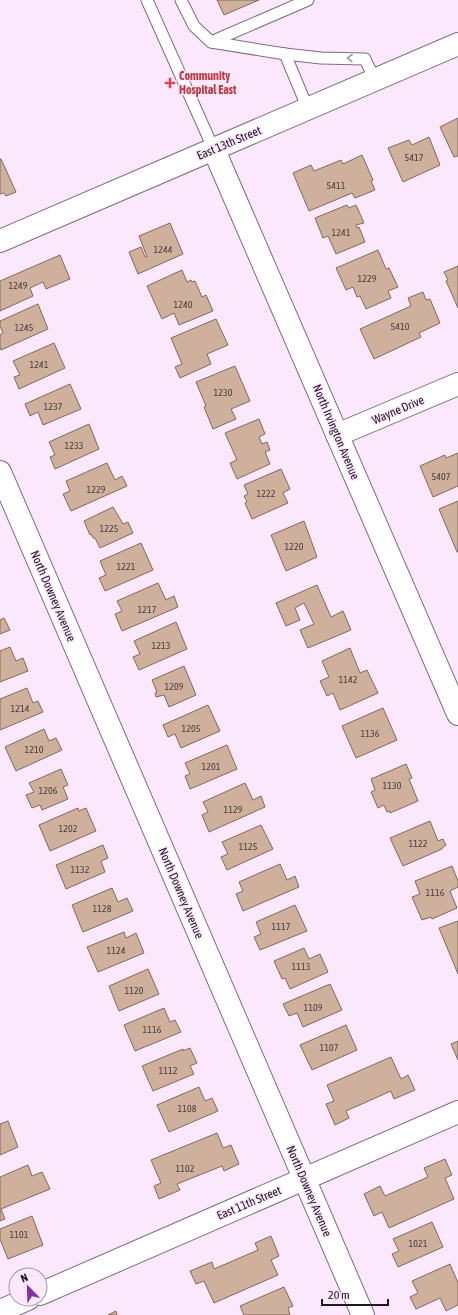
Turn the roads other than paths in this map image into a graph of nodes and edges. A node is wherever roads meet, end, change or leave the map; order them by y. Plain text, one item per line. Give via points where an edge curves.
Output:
1 (148, 0) edge
2 (181, 0) edge
3 (308, 0) edge
4 (211, 42) junction
5 (458, 44) edge
6 (285, 54) junction
7 (375, 80) junction
8 (308, 109) junction
9 (214, 150) junction
10 (0, 241) edge
11 (458, 384) edge
12 (337, 435) junction
13 (0, 472) edge
14 (458, 714) edge
15 (458, 1112) edge
16 (304, 1179) junction
17 (48, 1291) edge
18 (9, 1307) edge
19 (0, 1311) edge
20 (363, 1315) edge

1 - 9 lane
2 - 4 lane via 194,26
3 - 4 lane
4 - 6 lane
5 - 7 street, East 13th Street
7 -> 6 lane via 365,59
6 - 8 lane
7 - 8 street, East 13th Street
8 - 9 street, East 13th Street
9 - 10 street, East 13th Street
9 - 12 street, North Irvington Avenue
11 - 12 street, Wayne Drive
12 - 14 street, North Irvington Avenue
13 - 16 street, North Downey Avenue
15 - 16 street, East 11th Street
16 - 17 street, East 11th Street
16 - 20 street, North Downey Avenue
18 - 19 street

